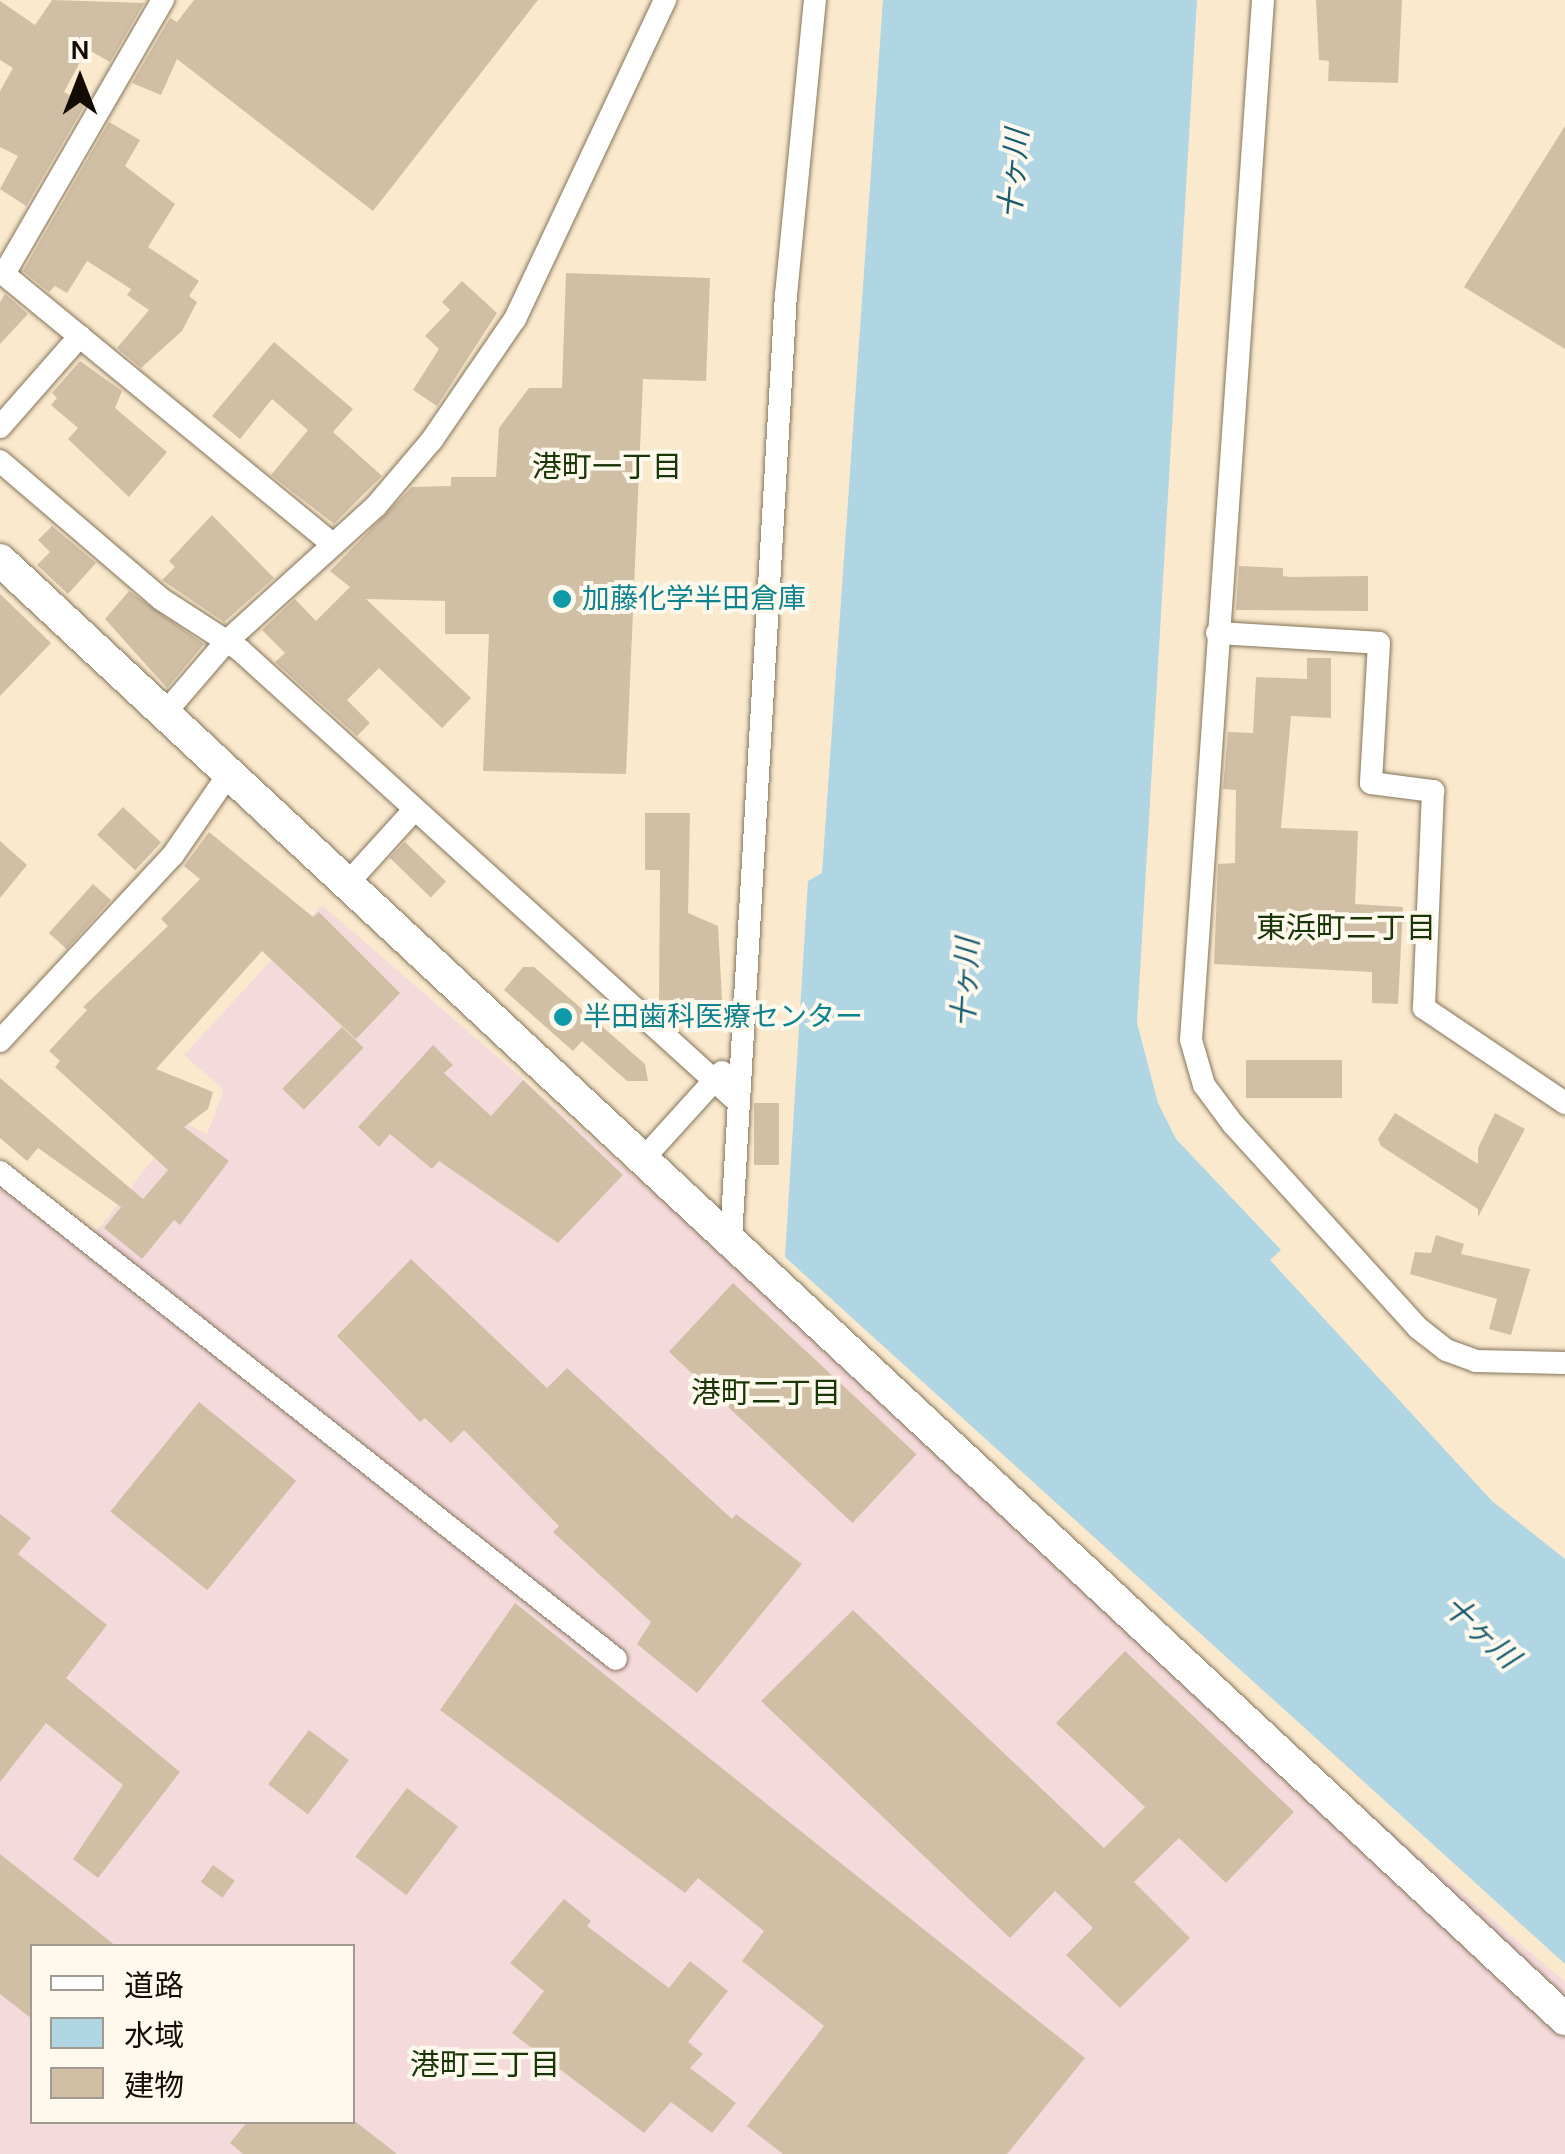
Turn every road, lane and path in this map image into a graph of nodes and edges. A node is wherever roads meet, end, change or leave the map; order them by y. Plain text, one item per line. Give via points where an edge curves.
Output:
1 (164, 0) edge
2 (664, 0) edge
3 (815, 0) edge
4 (1263, 0) edge
5 (2, 272) edge
6 (80, 336) junction
7 (0, 427) edge
8 (0, 462) edge
9 (333, 545) junction
10 (0, 560) edge
11 (1217, 633) junction
12 (226, 642) junction
13 (164, 714) junction
14 (228, 775) junction
15 (414, 810) junction
16 (347, 884) junction
17 (743, 1018) junction
18 (2, 1037) edge
19 (717, 1083) junction
20 (738, 1102) junction
21 (1565, 1104) edge
22 (644, 1158) junction
23 (0, 1172) edge
24 (731, 1239) junction
25 (1565, 1362) edge
26 (616, 1658) dead end
27 (1565, 2020) edge

1 - 5 street
2 - 9 street via 516,319 414,462
3 - 17 street via 786,295
4 - 11 street
5 - 6 street
6 - 7 street
6 - 9 street
8 - 12 street via 162,599
9 - 12 street
10 - 13 street
11 - 21 street via 1378,643 1371,783 1433,790 1424,1008
11 - 25 street via 1192,992 1191,1040 1204,1085 1418,1328 1446,1350 1476,1360
12 - 13 street
12 - 15 street
13 - 14 street
14 - 16 street
14 - 18 street via 172,856
15 - 16 street
15 - 19 street
16 - 22 street
17 - 19 street
17 - 20 street
19 - 20 street
19 - 22 street
20 - 24 street
22 - 24 street
23 - 26 street
24 - 27 street

